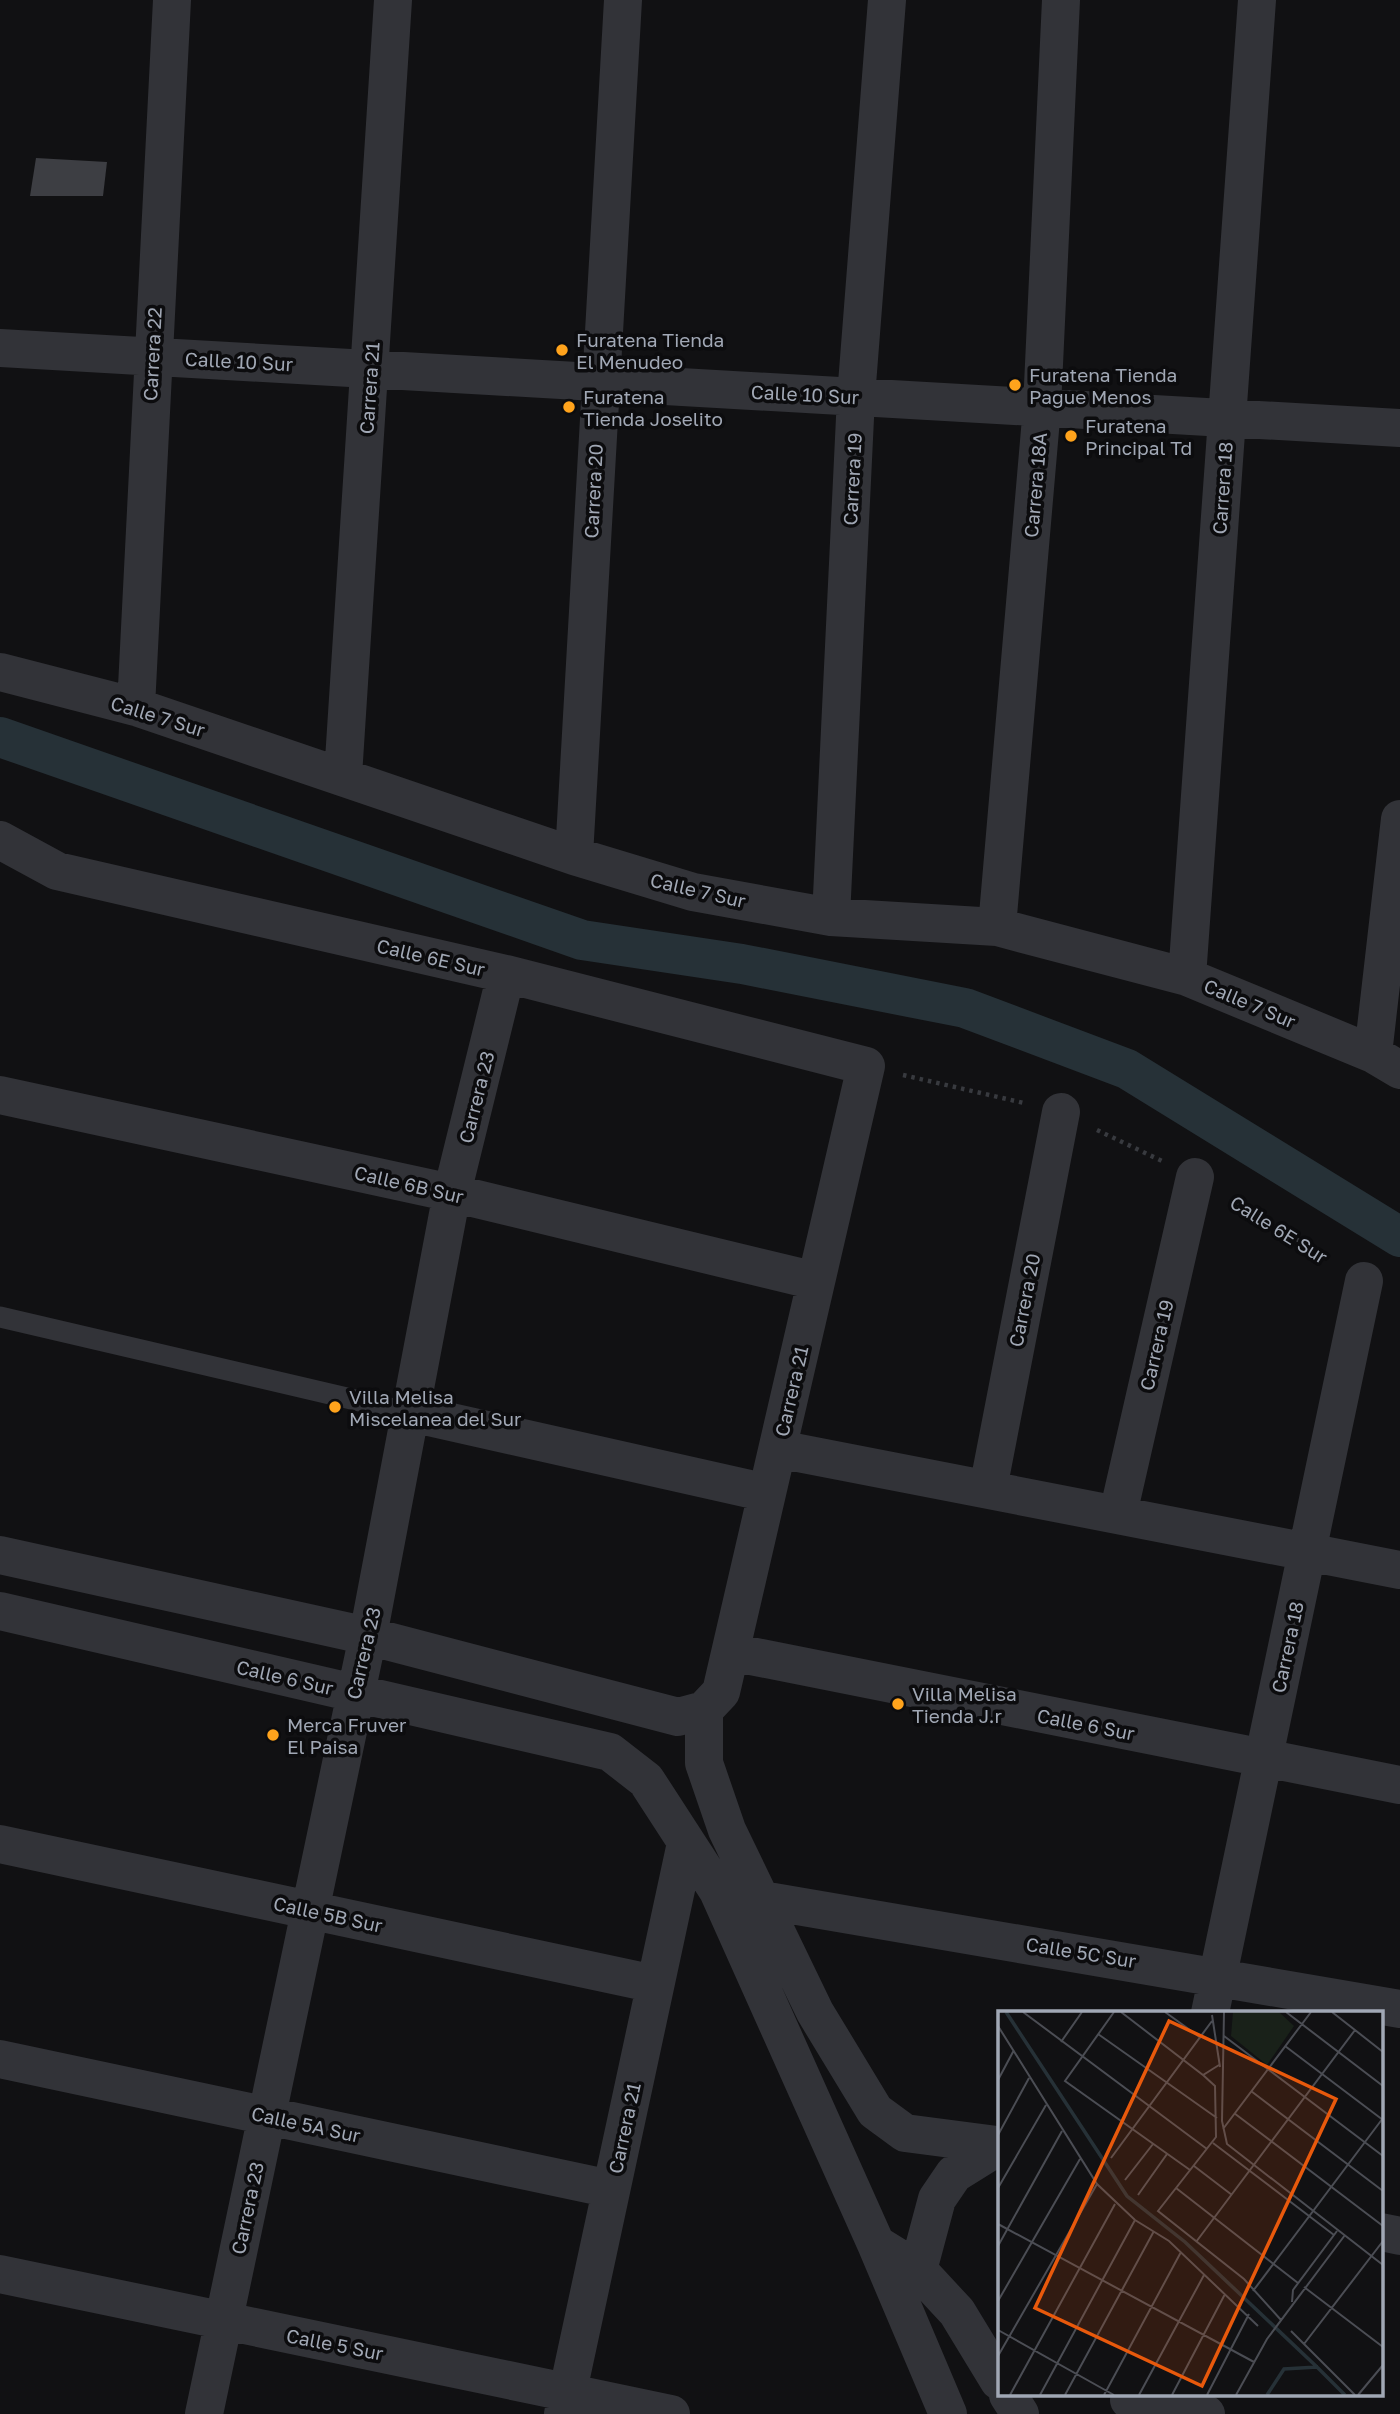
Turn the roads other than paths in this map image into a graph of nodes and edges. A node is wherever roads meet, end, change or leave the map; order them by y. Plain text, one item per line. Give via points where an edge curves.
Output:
1 (172, 0) edge
2 (393, 0) edge
3 (623, 0) edge
4 (887, 0) edge
5 (1061, 0) edge
6 (1257, 0) edge
7 (0, 348) edge
8 (151, 356) junction
9 (371, 369) junction
10 (599, 382) junction
11 (856, 397) junction
12 (1042, 407) junction
13 (1227, 419) junction
14 (1400, 428) edge
15 (0, 672) edge
16 (136, 708) junction
17 (343, 776) junction
18 (1400, 819) edge
19 (0, 841) edge
20 (574, 856) junction
21 (831, 917) junction
22 (997, 927) junction
23 (506, 974) junction
24 (1187, 976) junction
25 (1387, 1062) edge
26 (866, 1066) joint
27 (0, 1095) edge
28 (1060, 1112) dead end
29 (1195, 1177) road end
30 (452, 1193) junction
31 (816, 1281) junction
32 (1364, 1281) road end
33 (0, 1317) edge
34 (411, 1413) junction
35 (778, 1449) junction
36 (988, 1489) junction
37 (767, 1493) junction
38 (1118, 1514) junction
39 (1307, 1553) junction
40 (0, 1555) edge
41 (1400, 1570) edge
42 (0, 1611) edge
43 (368, 1636) junction
44 (731, 1652) junction
45 (354, 1693) junction
46 (705, 1710) junction
47 (1264, 1759) junction
48 (1400, 1785) edge
49 (686, 1843) junction
50 (0, 1844) edge
51 (762, 1900) junction
52 (309, 1910) junction
53 (1218, 1975) junction
54 (655, 1984) junction
55 (1400, 2008) edge
56 (1210, 2011) edge
57 (0, 2059) edge
58 (266, 2116) junction
59 (998, 2146) edge
60 (611, 2189) junction
61 (1382, 2232) edge
62 (1400, 2236) edge
63 (876, 2244) junction
64 (918, 2270) junction
65 (0, 2274) edge
66 (224, 2321) junction
67 (998, 2379) edge
68 (1009, 2396) edge
69 (566, 2403) edge
70 (1128, 2403) edge
71 (205, 2414) edge
72 (671, 2414) edge
73 (948, 2414) edge
74 (1020, 2414) edge
75 (1206, 2414) edge

1 - 8 street, Carrera 22
2 - 9 street, Carrera 21
3 - 10 street, Carrera 20
4 - 11 street, Carrera 19
5 - 12 street, Carrera 18A
6 - 13 street, Carrera 18
7 - 8 street, Calle 10 Sur
8 - 9 street, Calle 10 Sur
8 - 16 street, Carrera 22
9 - 10 street, Calle 10 Sur
9 - 17 street, Carrera 21
10 - 11 street, Calle 10 Sur
10 - 20 street, Carrera 20
11 - 12 street, Calle 10 Sur
11 - 21 street, Carrera 19
12 - 13 street, Calle 10 Sur
12 - 22 street, Carrera 18A
13 - 14 street, Calle 10 Sur
13 - 24 street, Carrera 18
15 - 16 street, Calle 7 Sur
16 - 17 street, Calle 7 Sur
17 - 20 street, Calle 7 Sur
18 - 25 street
19 - 23 street, Calle 6E Sur via 58,871
20 - 21 street, Calle 7 Sur via 693,892
21 - 22 street, Calle 7 Sur
22 - 24 street, Calle 7 Sur
23 - 26 street, Calle 6E Sur
23 - 30 street, Carrera 23
24 - 25 street, Calle 7 Sur
26 - 31 street, Carrera 21
27 - 30 street, Calle 6B Sur
28 - 36 street, Carrera 20
29 - 38 street, Carrera 19
30 - 31 street, Calle 6B Sur
30 - 34 street, Carrera 23
31 - 35 street, Carrera 21
32 - 39 street, Carrera 18
33 - 34 lane
34 - 37 street
34 - 43 street, Carrera 23
35 - 36 street
35 - 37 street, Carrera 21
36 - 38 street
37 - 44 street, Carrera 21
38 - 39 street
39 - 41 street
39 - 47 street, Carrera 18
40 - 43 street
42 - 45 street, Calle 6 Sur
43 - 45 street, Carrera 23
43 - 46 street via 678,1717
44 - 46 street, Carrera 21 via 722,1692
44 - 47 street, Calle 6 Sur
45 - 49 street, Calle 6 Sur via 610,1752 646,1780
45 - 52 street, Carrera 23
46 - 51 street via 704,1763 727,1830
47 - 48 street, Calle 6 Sur
47 - 53 street, Carrera 18
49 - 54 street, Carrera 21
49 - 63 street via 718,1891
50 - 52 street, Calle 5B Sur
51 - 53 street, Calle 5C Sur
51 - 59 street via 815,2012 875,2111 905,2133
52 - 54 street, Calle 5B Sur
52 - 58 street, Carrera 23
53 - 55 street, Calle 5C Sur
53 - 56 street, Carrera 18
54 - 60 street, Carrera 21
57 - 58 street, Calle 5A Sur
58 - 60 street, Calle 5A Sur
58 - 66 street, Carrera 23
59 - 64 street via 954,2174 937,2199
60 - 69 street, Carrera 21
61 - 62 street
63 - 64 street
63 - 73 street
64 - 67 street via 957,2312
65 - 66 street, Calle 5 Sur
66 - 69 street, Calle 5 Sur
66 - 71 street, Carrera 23
68 - 74 street
69 - 72 street, Calle 5 Sur
70 - 75 street

